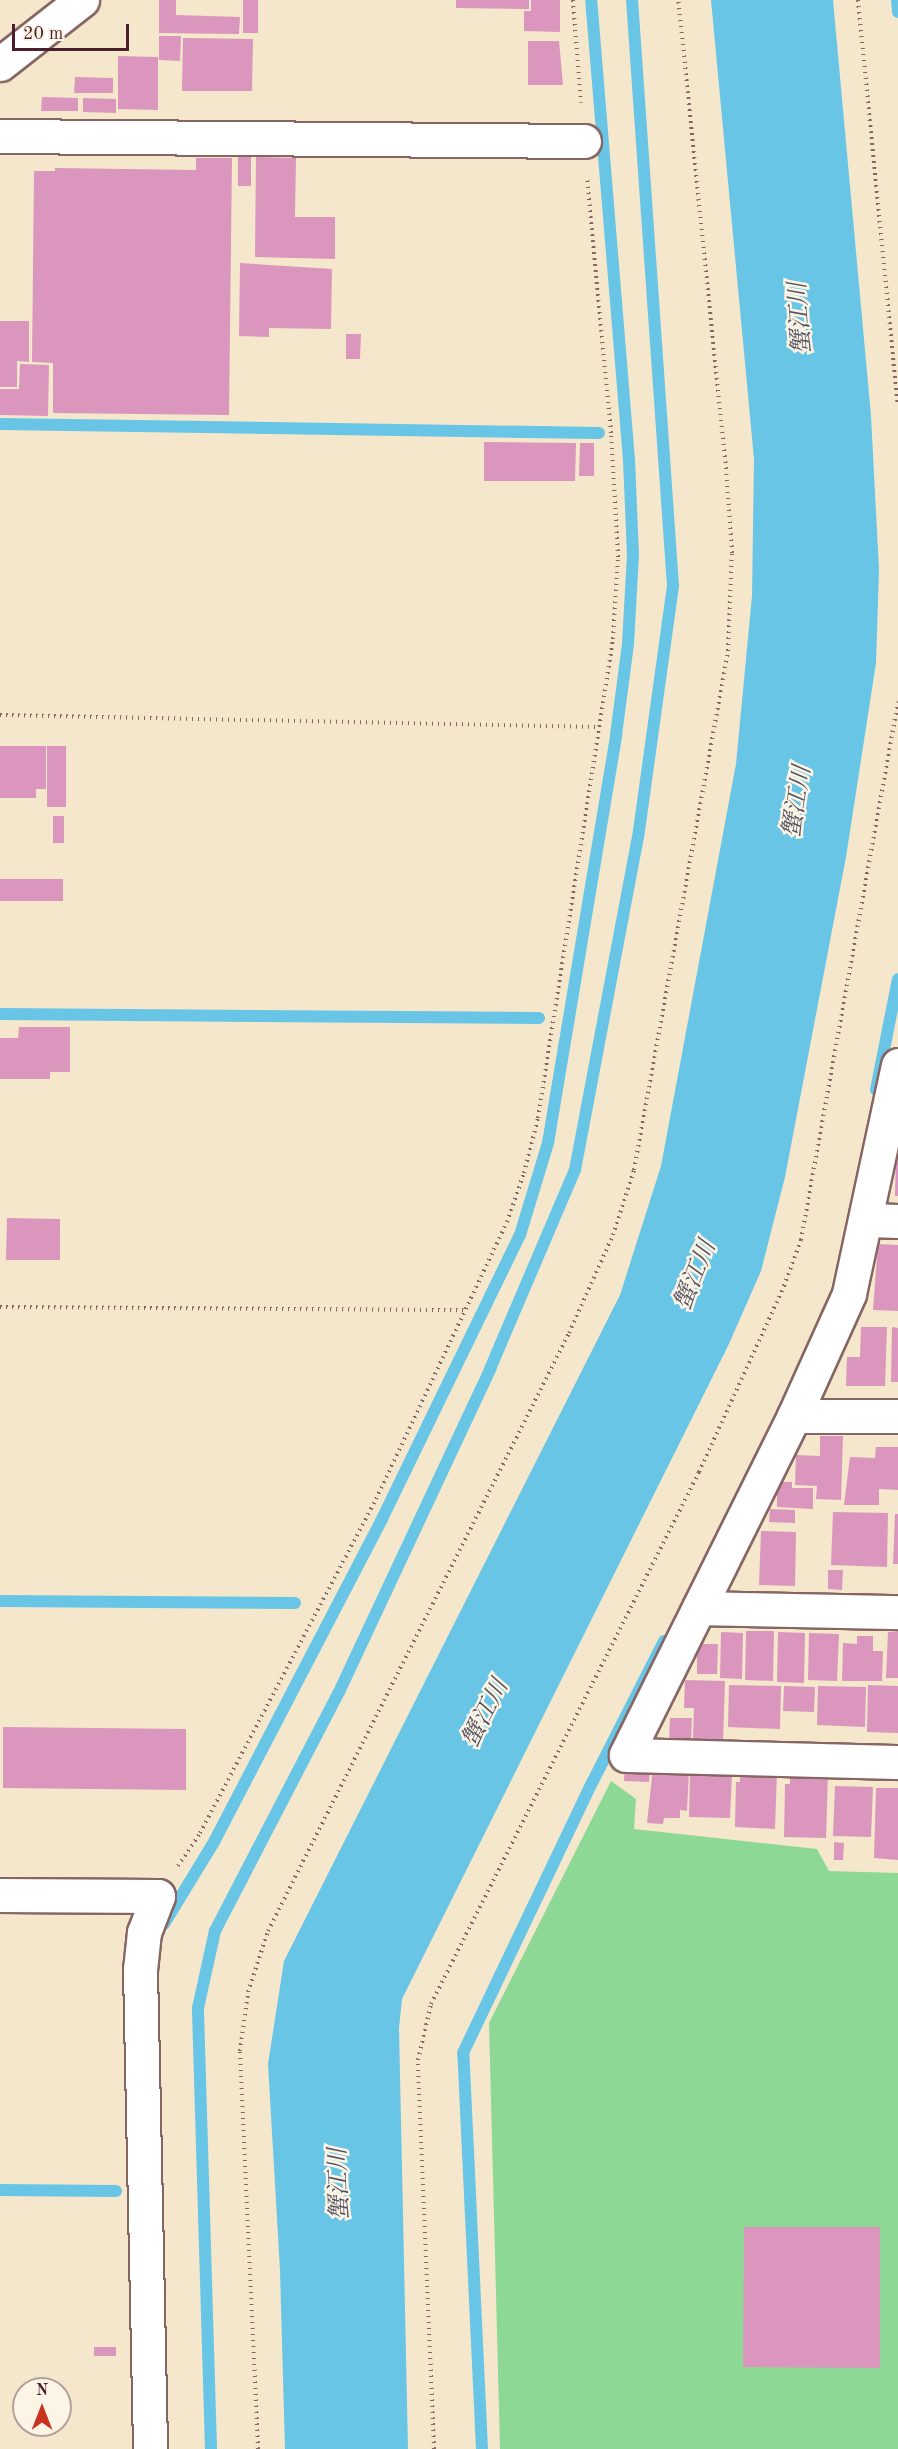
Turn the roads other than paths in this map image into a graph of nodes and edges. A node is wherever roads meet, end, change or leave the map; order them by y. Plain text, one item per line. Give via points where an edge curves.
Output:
1 (82, 0) edge
2 (0, 64) edge
3 (0, 136) edge
4 (584, 141) road end
5 (898, 1065) edge
6 (883, 1220) edge
7 (794, 1416) junction
8 (898, 1416) edge
9 (699, 1608) junction
10 (898, 1612) edge
11 (898, 1762) edge
12 (0, 1895) edge
13 (150, 2449) edge

1 - 2 street
3 - 4 street
5 - 6 street
6 - 7 street
7 - 8 street
7 - 9 street
9 - 10 street
9 - 11 street via 626,1755
12 - 13 street via 158,1896 144,1932 140,1970

